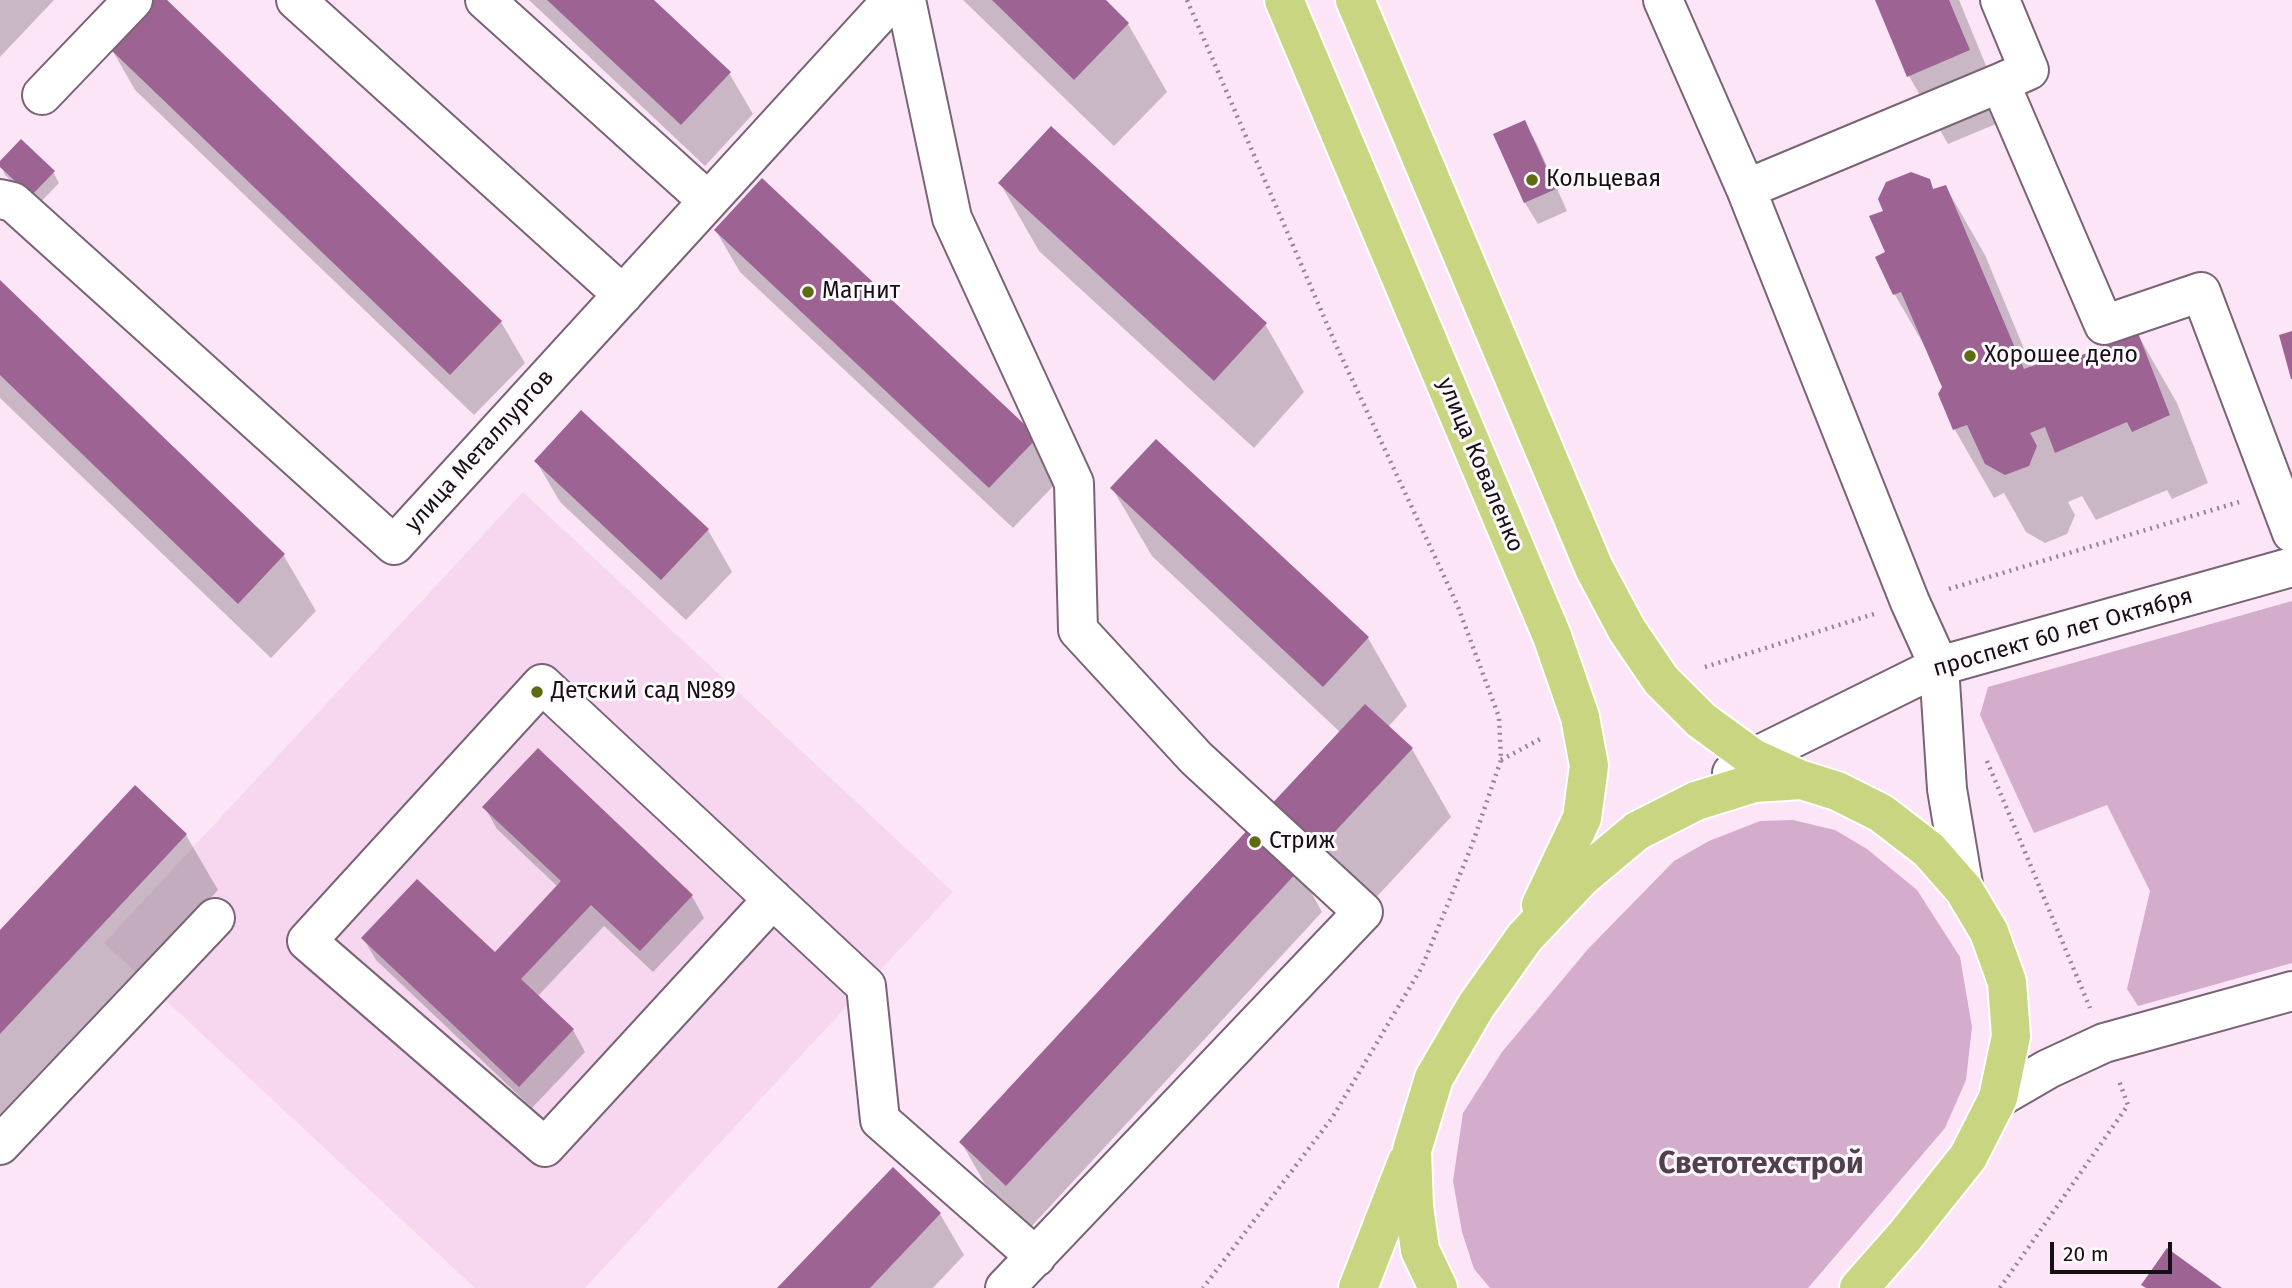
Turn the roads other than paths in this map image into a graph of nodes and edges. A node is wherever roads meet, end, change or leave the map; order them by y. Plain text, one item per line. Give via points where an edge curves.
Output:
1 (133, 0) edge
2 (296, 0) edge
3 (485, 0) edge
4 (892, 0) edge
5 (906, 0) edge
6 (1284, 0) edge
7 (1355, 0) edge
8 (1663, 0) edge
9 (2000, 0) edge
10 (2000, 83) junction
11 (42, 95) dead end
12 (1746, 189) junction
13 (0, 199) edge
14 (708, 201) junction
15 (623, 295) junction
16 (2292, 533) edge
17 (2292, 567) edge
18 (1939, 666) junction
19 (1753, 758) junction
20 (1802, 780) junction
21 (1696, 801) junction
22 (1964, 890) junction
23 (773, 899) junction
24 (215, 918) dead end
25 (1525, 937) junction
26 (2292, 991) edge
27 (1998, 1098) junction
28 (0, 1145) edge
29 (1412, 1150) junction
30 (1905, 1236) junction
31 (1036, 1257) junction
32 (1005, 1288) edge
33 (1358, 1288) edge
34 (1438, 1288) edge
35 (1859, 1288) edge
36 (1899, 1288) edge

1 - 11 street
2 - 15 street
3 - 14 street
4 - 14 street, улица Металлургов
5 - 31 street via 952,218 1074,483 1079,630 1196,758 1363,912
6 - 25 main road, улица Коваленко via 1552,636 1580,717 1589,766 1582,818
7 - 19 main road via 1594,568 1661,680 1701,720
8 - 12 street
9 - 10 street via 2029,70
10 - 12 street
10 - 16 street via 2105,325 2201,292
12 - 18 street
13 - 15 street, улица Металлургов via 13,202 394,545
14 - 15 street, улица Металлургов
17 - 18 street, проспект 60 лет Октября
18 - 19 street, проспект 60 лет Октября
18 - 22 street via 1947,789
19 - 20 main road
19 - 21 street, проспект 60 лет Октября
20 - 21 main road via 1754,783
20 - 22 main road via 1881,813 1929,850
21 - 25 main road via 1637,831 1582,877
22 - 27 main road via 1989,932 2007,982 2011,1037
23 - 23 street via 542,684 307,941 544,1147
23 - 31 street via 866,986 880,1120
24 - 28 street
25 - 29 main road via 1476,1006 1434,1078
26 - 27 street via 2104,1043
27 - 30 main road via 1968,1157
29 - 33 main road
29 - 34 main road via 1420,1250
30 - 35 main road
30 - 36 main road
31 - 32 street

